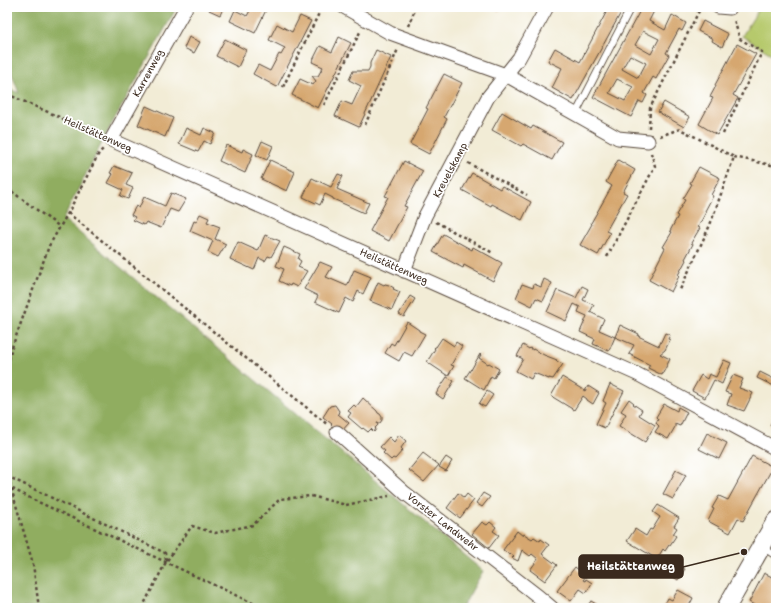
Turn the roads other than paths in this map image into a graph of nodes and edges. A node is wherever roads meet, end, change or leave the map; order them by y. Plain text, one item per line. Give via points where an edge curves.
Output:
1 (186, 7) edge
2 (344, 7) edge
3 (547, 7) edge
4 (631, 7) edge
5 (506, 75) junction
6 (576, 113) junction
7 (111, 140) joint
8 (648, 141) road end
9 (404, 271) junction
10 (337, 432) road end
11 (776, 449) edge
12 (776, 521) edge
13 (761, 546) junction
14 (776, 556) edge
15 (552, 608) edge
16 (726, 608) edge

1 - 7 street, Karrenweg
2 - 5 street via 390,33
3 - 5 street, Kreuelskamp via 519,58
4 - 6 lane
5 - 6 street
5 - 9 street, Kreuelskamp via 488,97 425,216
6 - 8 street via 618,138
7 - 9 street, Heilstättenweg
9 - 11 street, Heilstättenweg via 637,374
10 - 15 street, Vorster Landwehr via 406,492
12 - 13 main road
13 - 14 lane
13 - 16 main road

